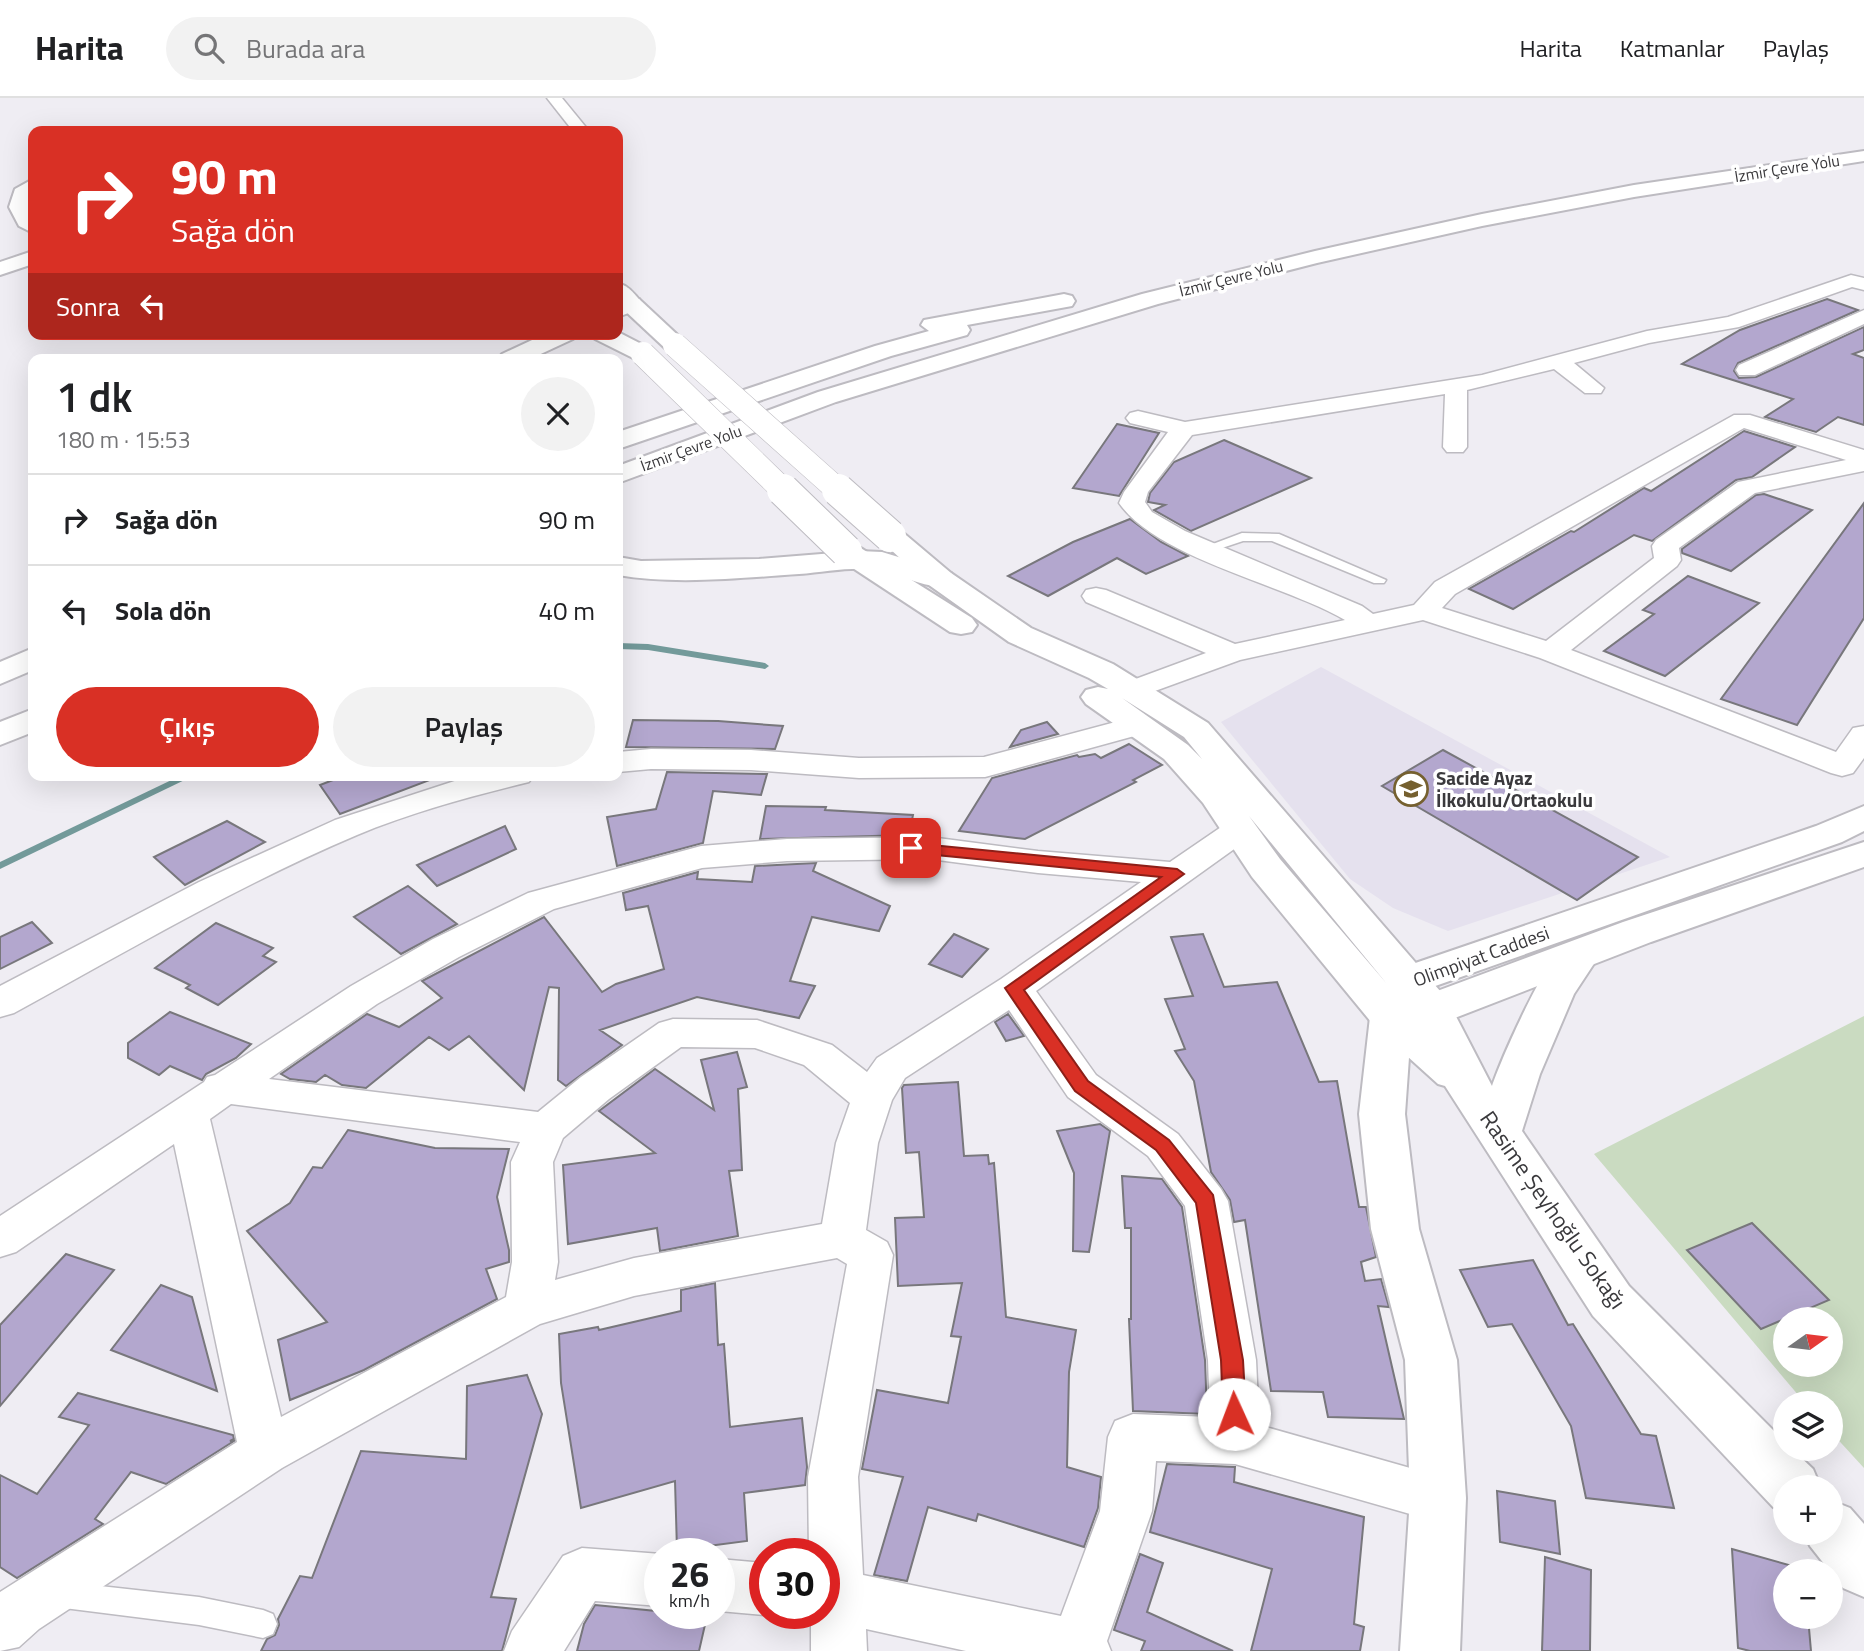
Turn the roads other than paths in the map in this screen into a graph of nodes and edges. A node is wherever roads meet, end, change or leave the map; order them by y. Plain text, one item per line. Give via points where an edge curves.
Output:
1 (554, 98) edge
2 (577, 126) edge
3 (1802, 146) dead end
4 (1864, 156) edge
5 (28, 189) edge
6 (1539, 190) dead end
7 (28, 223) edge
8 (28, 259) edge
9 (0, 269) edge
10 (28, 270) edge
11 (0, 278) edge
12 (1864, 284) edge
13 (1064, 301) junction
14 (623, 304) edge
15 (1092, 305) junction
16 (1864, 317) edge
17 (623, 336) edge
18 (544, 340) edge
19 (549, 340) edge
20 (615, 340) edge
21 (500, 354) edge
22 (520, 354) edge
23 (643, 354) junction
24 (1557, 361) junction
25 (1747, 370) dead end
26 (1456, 386) junction
27 (1593, 388) dead end
28 (1138, 418) dead end
29 (623, 420) edge
30 (1185, 429) junction
31 (623, 439) edge
32 (1455, 447) dead end
33 (1864, 458) edge
34 (1864, 464) edge
35 (623, 473) edge
36 (623, 494) edge
37 (1204, 550) junction
38 (865, 560) junction
39 (623, 567) edge
40 (1379, 580) dead end
41 (623, 586) edge
42 (1096, 596) dead end
43 (1424, 611) junction
44 (1367, 623) junction
45 (1550, 652) junction
46 (1231, 653) junction
47 (28, 660) edge
48 (0, 674) edge
49 (28, 674) edge
50 (0, 685) edge
51 (1136, 707) junction
52 (28, 722) edge
53 (28, 729) edge
54 (1864, 735) edge
55 (0, 737) edge
56 (623, 762) edge
57 (488, 781) edge
58 (1864, 817) edge
59 (1239, 830) junction
60 (1864, 854) edge
61 (1177, 874) junction
62 (1581, 953) junction
63 (1014, 988) junction
64 (0, 1003) edge
65 (1410, 1003) junction
66 (872, 1098) junction
67 (205, 1101) junction
68 (546, 1129) junction
69 (1499, 1132) junction
70 (0, 1239) edge
71 (842, 1239) junction
72 (527, 1308) junction
73 (1236, 1441) junction
74 (264, 1452) junction
75 (1780, 1475) edge
76 (1438, 1498) junction
77 (831, 1538) edge
78 (1843, 1543) edge
79 (1864, 1568) edge
80 (644, 1579) edge
81 (840, 1597) edge
82 (17, 1608) edge
83 (263, 1624) dead end
84 (835, 1629) edge
85 (1080, 1649) edge
86 (532, 1651) edge
87 (839, 1651) edge
88 (1430, 1651) edge

1 - 2 street
3 - 6 main road, İzmir Çevre Yolu
4 - 15 main road, İzmir Çevre Yolu via 1482,220
5 - 7 main road via 19,207
8 - 9 main road
10 - 11 main road
12 - 24 street via 1851,281 1732,323 1647,337
13 - 15 main road, İzmir Çevre Yolu
13 - 29 main road via 921,327
13 - 31 main road, İzmir Çevre Yolu via 883,351
14 - 38 main road, bridge via 675,345
15 - 35 main road, İzmir Çevre Yolu
15 - 36 main road
16 - 25 street
17 - 23 main road
18 - 21 main road
19 - 22 main road
20 - 23 main road
23 - 38 main road, bridge
24 - 26 street
24 - 27 street
26 - 30 street
26 - 32 street
28 - 30 street
30 - 37 street via 1132,503 1154,525
33 - 43 street via 1742,420 1445,588
34 - 45 street via 1747,487 1665,546 1668,560
37 - 40 lane via 1242,537 1274,537
37 - 44 street via 1352,612
38 - 39 main road via 746,568
38 - 41 main road
38 - 51 main road via 1101,671
42 - 46 street
43 - 44 street
43 - 45 street
44 - 46 street
45 - 54 street via 1842,766
46 - 51 street
47 - 48 main road
49 - 50 main road
51 - 56 street via 985,766
51 - 59 main road via 1216,796
51 - 65 main road via 1196,730
52 - 55 main road
53 - 55 main road
57 - 64 street via 347,827 212,890
58 - 65 main road, Olimpiyat Caddesi
59 - 61 street
59 - 65 main road via 1266,868
60 - 62 main road, Olimpiyat Caddesi
61 - 63 street
61 - 67 street via 930,848 787,850 701,858 541,901 364,995
62 - 65 main road, Olimpiyat Caddesi
62 - 69 main road via 1555,990 1518,1074
63 - 66 street via 891,1068
63 - 73 street via 1082,1086 1163,1145 1206,1201 1232,1360
65 - 69 main road, Rasime Şeyhoğlu Sokağı
65 - 76 main road via 1382,1114 1395,1229 1431,1360
66 - 68 street via 818,1055 757,1034 673,1033
66 - 71 street via 857,1143
67 - 68 street
67 - 70 street
67 - 74 street
68 - 72 street via 532,1162 535,1262
69 - 75 main road, Rasime Şeyhoğlu Sokağı via 1612,1301
71 - 72 street via 634,1277
71 - 77 street via 871,1255 833,1477
72 - 74 street
73 - 76 street
73 - 85 street via 1133,1437 1126,1511
74 - 82 street
76 - 88 main road
78 - 79 main road
80 - 86 street via 582,1574
81 - 85 street
82 - 83 lane via 199,1611
84 - 87 street

